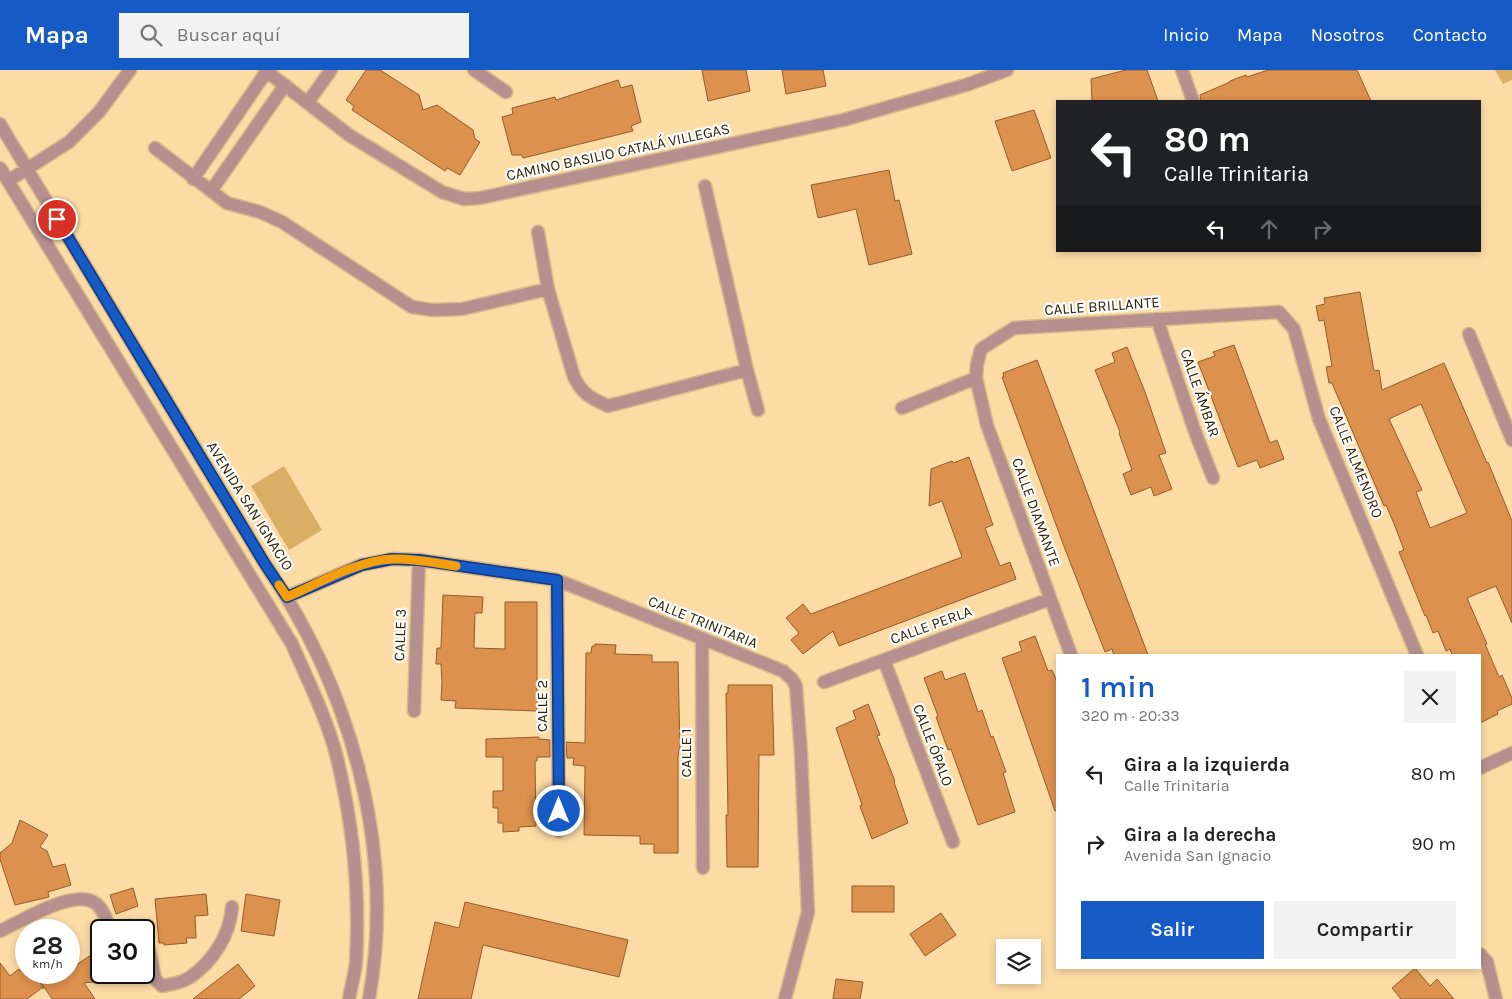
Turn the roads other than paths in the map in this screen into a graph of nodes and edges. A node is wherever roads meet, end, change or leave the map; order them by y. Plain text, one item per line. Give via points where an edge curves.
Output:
1 (130, 70) edge
2 (332, 70) edge
3 (474, 70) edge
4 (1007, 70) edge
5 (1182, 70) edge
6 (266, 71) edge
7 (285, 85) junction
8 (506, 92) dead end
9 (1193, 100) edge
10 (308, 102) junction
11 (0, 124) edge
12 (155, 148) dead end
13 (0, 168) edge
14 (27, 169) junction
15 (193, 179) junction
16 (8, 182) junction
17 (705, 186) dead end
18 (211, 192) junction
19 (538, 232) dead end
20 (548, 289) junction
21 (1248, 313) joint
22 (1157, 319) junction
23 (1468, 334) dead end
24 (977, 364) joint
25 (747, 370) junction
26 (976, 378) junction
27 (902, 408) dead end
28 (758, 410) dead end
29 (1512, 440) edge
30 (1213, 478) dead end
31 (419, 560) junction
32 (557, 580) junction
33 (287, 597) junction
34 (1050, 599) junction
35 (702, 639) junction
36 (1071, 654) edge
37 (1417, 654) edge
38 (884, 660) junction
39 (824, 682) dead end
40 (414, 712) dead end
41 (1512, 753) edge
42 (1481, 768) edge
43 (559, 831) dead end
44 (952, 842) dead end
45 (702, 868) dead end
46 (232, 907) dead end
47 (106, 919) edge
48 (0, 931) edge
49 (1481, 955) edge
50 (155, 979) edge
51 (349, 999) edge
52 (368, 999) edge
53 (784, 999) edge
54 (1496, 999) edge

1 - 14 street via 98,112 69,142
2 - 10 street
3 - 8 street
4 - 10 street, CAMINO BASILIO CATALÁ VILLEGAS via 843,120 464,199 442,192 398,166 350,135
5 - 9 street
6 - 7 street, CAMINO BASILIO CATALÁ VILLEGAS
6 - 15 street
7 - 10 street, CAMINO BASILIO CATALÁ VILLEGAS
7 - 18 street
11 - 14 street, AVENIDA SAN IGNACIO
12 - 15 street
13 - 16 street
14 - 16 street
14 - 33 street, AVENIDA SAN IGNACIO
15 - 18 street
16 - 51 street via 292,644 318,703 336,756 356,876 356,963
17 - 25 street
18 - 20 street via 226,203 282,222 412,307 462,309
19 - 20 street
20 - 25 street via 574,378 581,391 608,406
21 - 22 street, CALLE BRILLANTE
21 - 37 street, CALLE ALMENDRO via 1279,312 1294,329 1318,419
22 - 24 street, CALLE BRILLANTE via 1014,328 981,349
22 - 30 street, CALLE ÁMBAR
23 - 29 street
24 - 26 street, CALLE DIAMANTE
25 - 28 street
26 - 27 street
26 - 34 street, CALLE DIAMANTE via 986,426
31 - 32 street, CALLE TRINITARIA
31 - 33 street, CALLE TRINITARIA via 392,559 362,565
31 - 40 street, CALLE 3
32 - 35 street, CALLE TRINITARIA
32 - 43 street, CALLE 2
33 - 52 street, AVENIDA SAN IGNACIO via 338,704 356,758 369,814 377,878 374,967
34 - 36 street, CALLE DIAMANTE
34 - 38 street, CALLE PERLA
35 - 45 street, CALLE 1
35 - 53 street, CALLE TRINITARIA via 783,671 796,686 808,912
38 - 39 street, CALLE PERLA
38 - 44 street, CALLE ÓPALO
41 - 42 street
46 - 50 street via 225,937 202,968 178,983 162,986
47 - 48 street via 102,909 93,901 83,899 46,909
49 - 54 street via 1487,962

